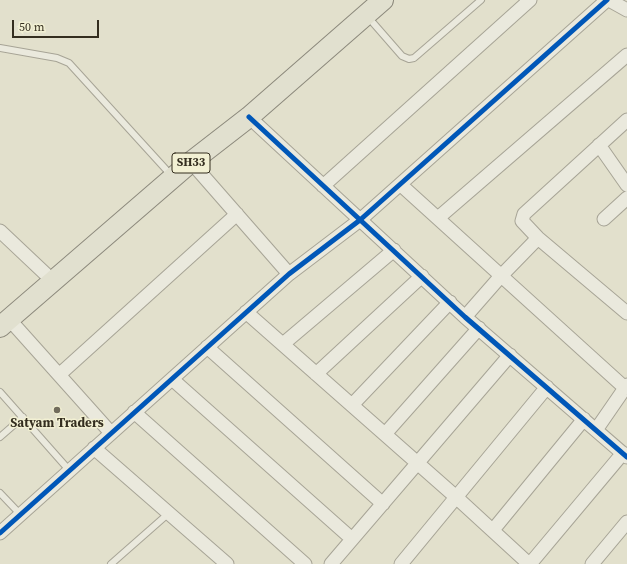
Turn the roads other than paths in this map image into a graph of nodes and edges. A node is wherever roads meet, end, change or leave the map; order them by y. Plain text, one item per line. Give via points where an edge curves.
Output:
1 (382, 0) edge
2 (469, 0) edge
3 (480, 0) edge
4 (530, 0) edge
5 (608, 0) edge
6 (474, 6) junction
7 (627, 10) edge
8 (366, 14) junction
9 (0, 48) edge
10 (627, 56) edge
11 (249, 117) junction
12 (627, 120) edge
13 (599, 145) junction
14 (191, 162) junction
15 (173, 178) junction
16 (401, 185) junction
17 (627, 185) edge
18 (323, 186) junction
19 (627, 198) edge
20 (237, 214) junction
21 (438, 218) junction
22 (604, 219) dead end
23 (360, 220) junction
24 (0, 231) edge
25 (538, 238) junction
26 (394, 250) junction
27 (289, 274) junction
28 (422, 276) junction
29 (500, 277) junction
30 (53, 281) junction
31 (450, 302) junction
32 (246, 312) junction
33 (627, 313) edge
34 (466, 317) junction
35 (5, 323) edge
36 (479, 328) junction
37 (283, 344) junction
38 (207, 347) junction
39 (510, 355) junction
40 (60, 374) junction
41 (316, 374) junction
42 (172, 378) junction
43 (547, 387) junction
44 (626, 387) edge
45 (0, 392) edge
46 (352, 404) junction
47 (134, 412) junction
48 (23, 417) junction
49 (584, 419) junction
50 (596, 430) junction
51 (111, 433) junction
52 (385, 434) junction
53 (0, 437) edge
54 (94, 448) junction
55 (625, 455) edge
56 (418, 463) junction
57 (69, 470) junction
58 (0, 493) edge
59 (456, 497) junction
60 (383, 504) junction
61 (168, 512) junction
62 (20, 514) junction
63 (627, 522) edge
64 (493, 530) junction
65 (0, 532) edge
66 (352, 539) junction
67 (220, 562) edge
68 (111, 564) edge
69 (305, 564) edge
70 (331, 564) edge
71 (401, 564) edge
72 (530, 564) edge
73 (592, 564) edge

1 - 8 main road, SH33
2 - 6 lane
3 - 6 lane
4 - 18 street
5 - 7 street
5 - 16 street
6 - 8 lane via 414,58 409,59 402,56
8 - 11 main road, SH33
9 - 15 lane via 57,58 69,63
10 - 21 street
11 - 14 main road, SH33
11 - 18 street
12 - 13 street
13 - 17 street
13 - 25 street via 524,214 523,223
14 - 15 main road, SH33
14 - 20 street
15 - 30 main road, SH33
16 - 21 street
16 - 23 street
18 - 23 street
19 - 22 street
20 - 27 street
20 - 40 street
21 - 29 street
23 - 26 street
23 - 27 street
24 - 30 street
25 - 29 street
25 - 33 street
26 - 28 street
26 - 37 street
27 - 32 street
28 - 31 street
28 - 41 street
29 - 34 street
29 - 44 street
30 - 35 main road, SH33
31 - 34 street
31 - 46 street
32 - 37 street
32 - 38 street
34 - 36 street
35 - 40 street
36 - 39 street
36 - 52 street
37 - 41 street
38 - 42 street
38 - 60 street
39 - 43 street
39 - 56 street
40 - 51 street
41 - 46 street
42 - 47 street
42 - 66 street
43 - 49 street
43 - 59 street
44 - 50 street
45 - 48 lane
46 - 52 street
47 - 51 street
47 - 69 street
48 - 53 lane
48 - 57 lane
49 - 50 street
49 - 64 street
50 - 55 street
51 - 54 street
52 - 56 street
54 - 57 street
54 - 61 street
55 - 72 street
56 - 59 street
56 - 60 street
57 - 62 street
58 - 62 lane
59 - 64 street
59 - 71 street
60 - 66 street
61 - 67 street
61 - 68 lane
62 - 65 street
63 - 73 street
64 - 72 street
66 - 70 street

